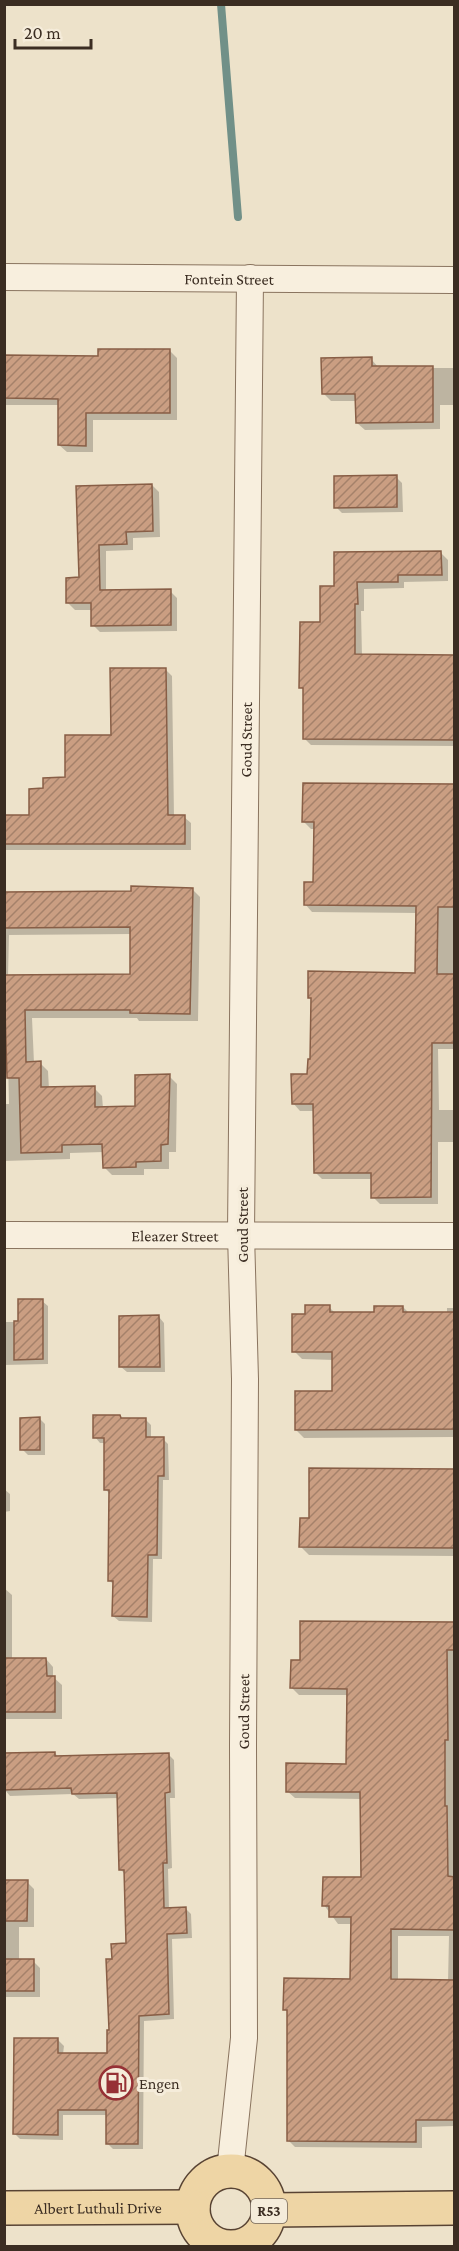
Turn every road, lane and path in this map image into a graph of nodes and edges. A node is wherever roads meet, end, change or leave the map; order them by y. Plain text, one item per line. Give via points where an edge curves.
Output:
1 (4, 277) edge
2 (249, 278) junction
3 (454, 280) edge
4 (241, 1234) junction
5 (4, 1235) edge
6 (454, 1236) edge
7 (230, 2171) junction
8 (193, 2207) junction
9 (4, 2208) edge
10 (454, 2208) edge
11 (270, 2210) junction
12 (237, 2246) edge

1 - 2 street, Fontein Street
2 - 3 street, Fontein Street
2 - 4 street, Goud Street
4 - 5 street, Eleazer Street
4 - 6 street, Eleazer Street
4 - 7 street, Goud Street via 245,1379 244,2038
7 - 8 main road via 203,2183
7 - 11 main road, R53 via 252,2176 268,2197
8 - 9 main road, Albert Luthuli Drive
8 - 12 main road, R53 via 201,2232 211,2241
10 - 11 main road, R53
11 - 12 main road, R53 via 260,2235

